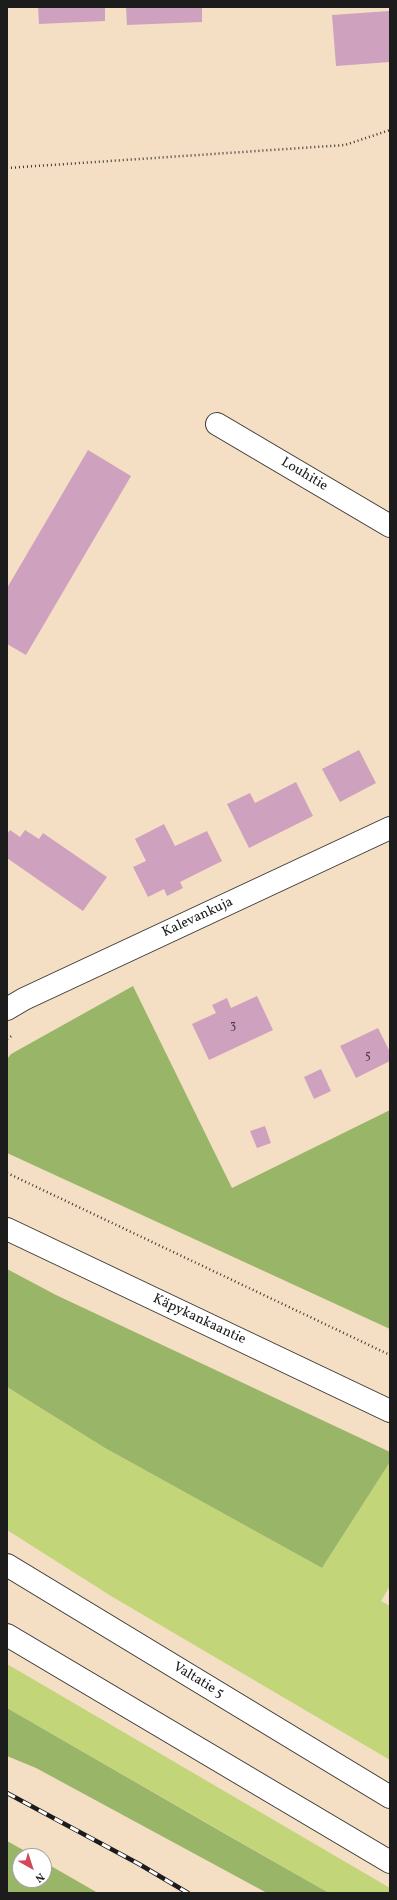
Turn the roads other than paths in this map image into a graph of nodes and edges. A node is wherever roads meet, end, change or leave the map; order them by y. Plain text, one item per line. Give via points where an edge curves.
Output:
1 (217, 424) dead end
2 (390, 526) edge
3 (390, 828) edge
4 (7, 1009) edge
5 (7, 1229) edge
6 (390, 1411) edge
7 (7, 1565) edge
8 (7, 1635) edge
9 (390, 1797) edge
10 (390, 1862) edge

1 - 2 main road, Louhitie
3 - 4 main road, Kalevankuja
5 - 6 main road, Käpykankaantie
7 - 9 main road, Valtatie 5
8 - 10 main road

